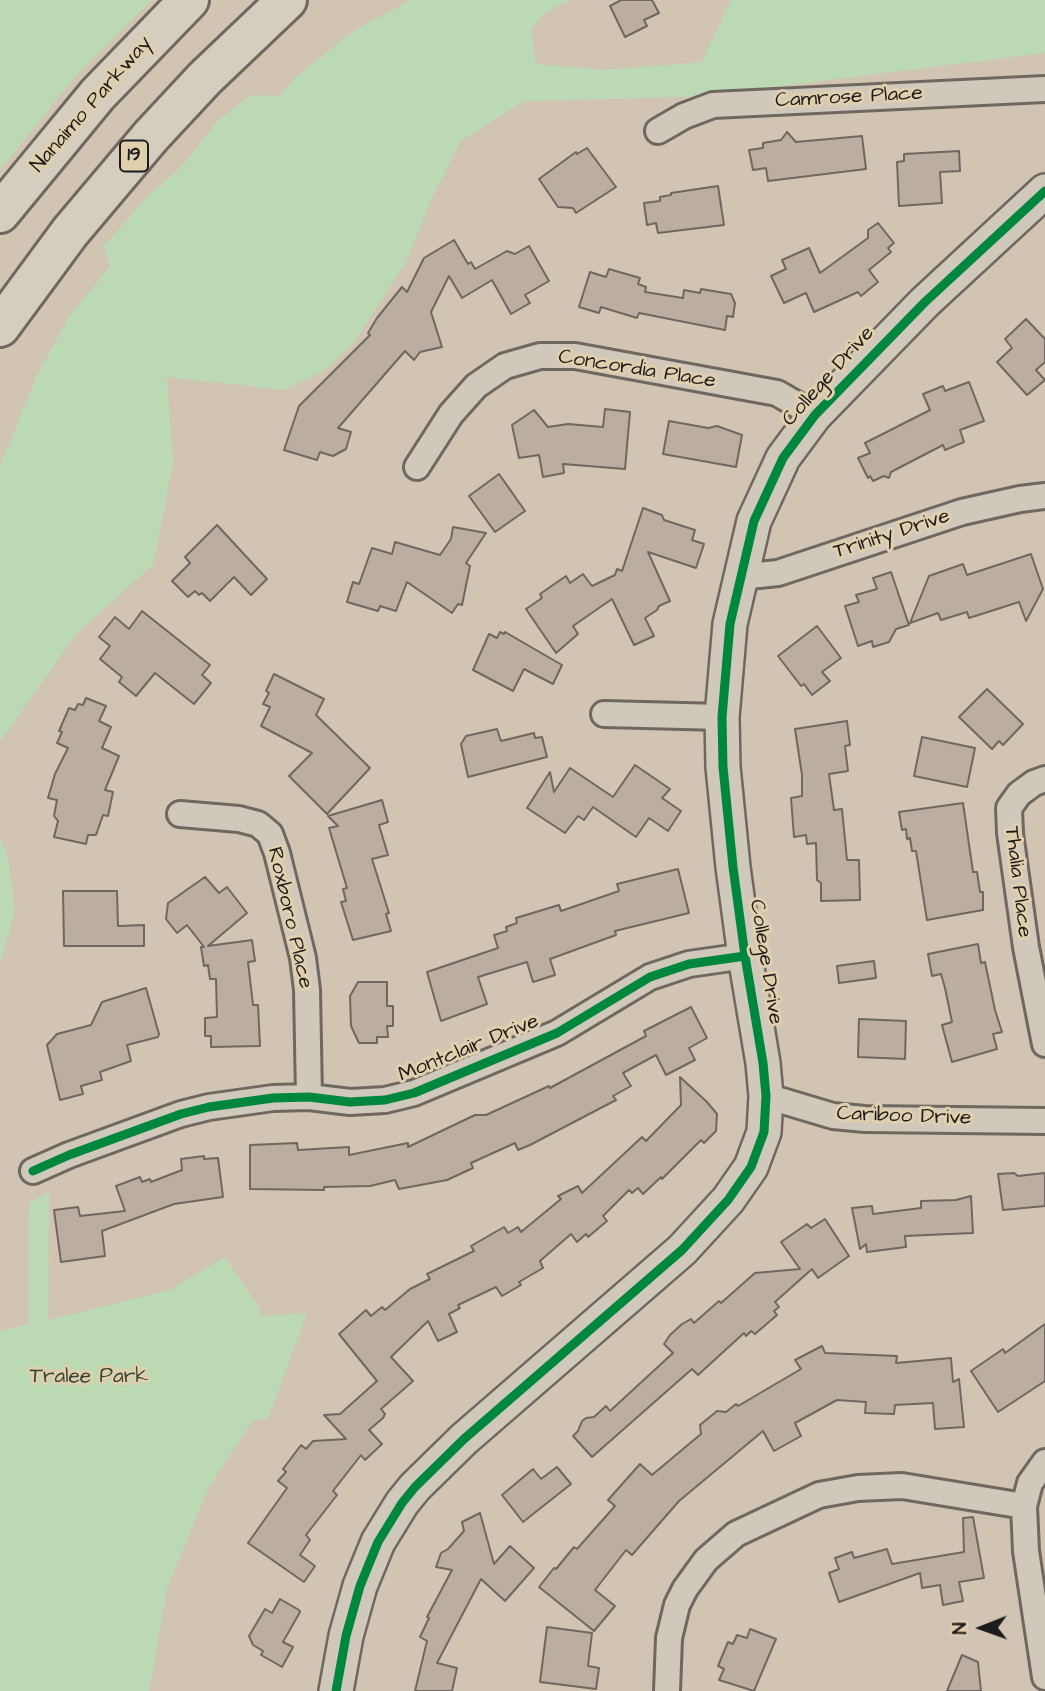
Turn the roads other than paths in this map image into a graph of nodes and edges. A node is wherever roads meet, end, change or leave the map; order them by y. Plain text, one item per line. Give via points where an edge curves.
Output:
1 (188, 0) edge
2 (287, 0) edge
3 (1045, 89) edge
4 (658, 131) dead end
5 (1045, 191) edge
6 (0, 213) edge
7 (0, 327) edge
8 (815, 415) junction
9 (417, 467) dead end
10 (1045, 496) edge
11 (739, 577) junction
12 (604, 714) dead end
13 (722, 717) junction
14 (1045, 779) edge
15 (180, 814) dead end
16 (745, 956) junction
17 (1045, 1044) edge
18 (766, 1096) junction
19 (309, 1097) junction
20 (1045, 1121) edge
21 (33, 1171) dead end
22 (1045, 1462) edge
23 (1024, 1506) junction
24 (1045, 1677) edge
25 (336, 1691) edge
26 (667, 1691) edge

1 - 6 highway, Nanaimo Parkway via 98,94
2 - 7 highway, 19 via 151,136 70,232
3 - 4 street, Camrose Place via 713,105
5 - 8 street, College Drive via 925,302
8 - 9 street, Concordia Place via 777,393 575,356 540,356 505,366 476,386 451,414
8 - 11 street, College Drive via 783,458 760,506
10 - 11 street, Trinity Drive via 962,512 778,573
11 - 13 street, College Drive
12 - 13 street
13 - 16 street, College Drive via 726,799
14 - 17 street, Thalia Place via 1019,794 1009,808 1026,947
15 - 19 street, Roxboro Place via 239,819 258,824 270,834 303,958
16 - 18 street, College Drive
16 - 19 street, Montclair Drive via 689,964 650,977 558,1033 414,1093 350,1102
18 - 20 street, Cariboo Drive via 833,1116 865,1119
18 - 25 street, College Drive via 764,1132 755,1158 705,1226 464,1439 402,1503 378,1542 360,1586
19 - 21 street, Montclair Drive via 240,1101 181,1114
22 - 23 street via 1030,1483
23 - 24 street
23 - 26 street via 902,1486 858,1488 819,1495 746,1529 712,1554 677,1605 668,1638

